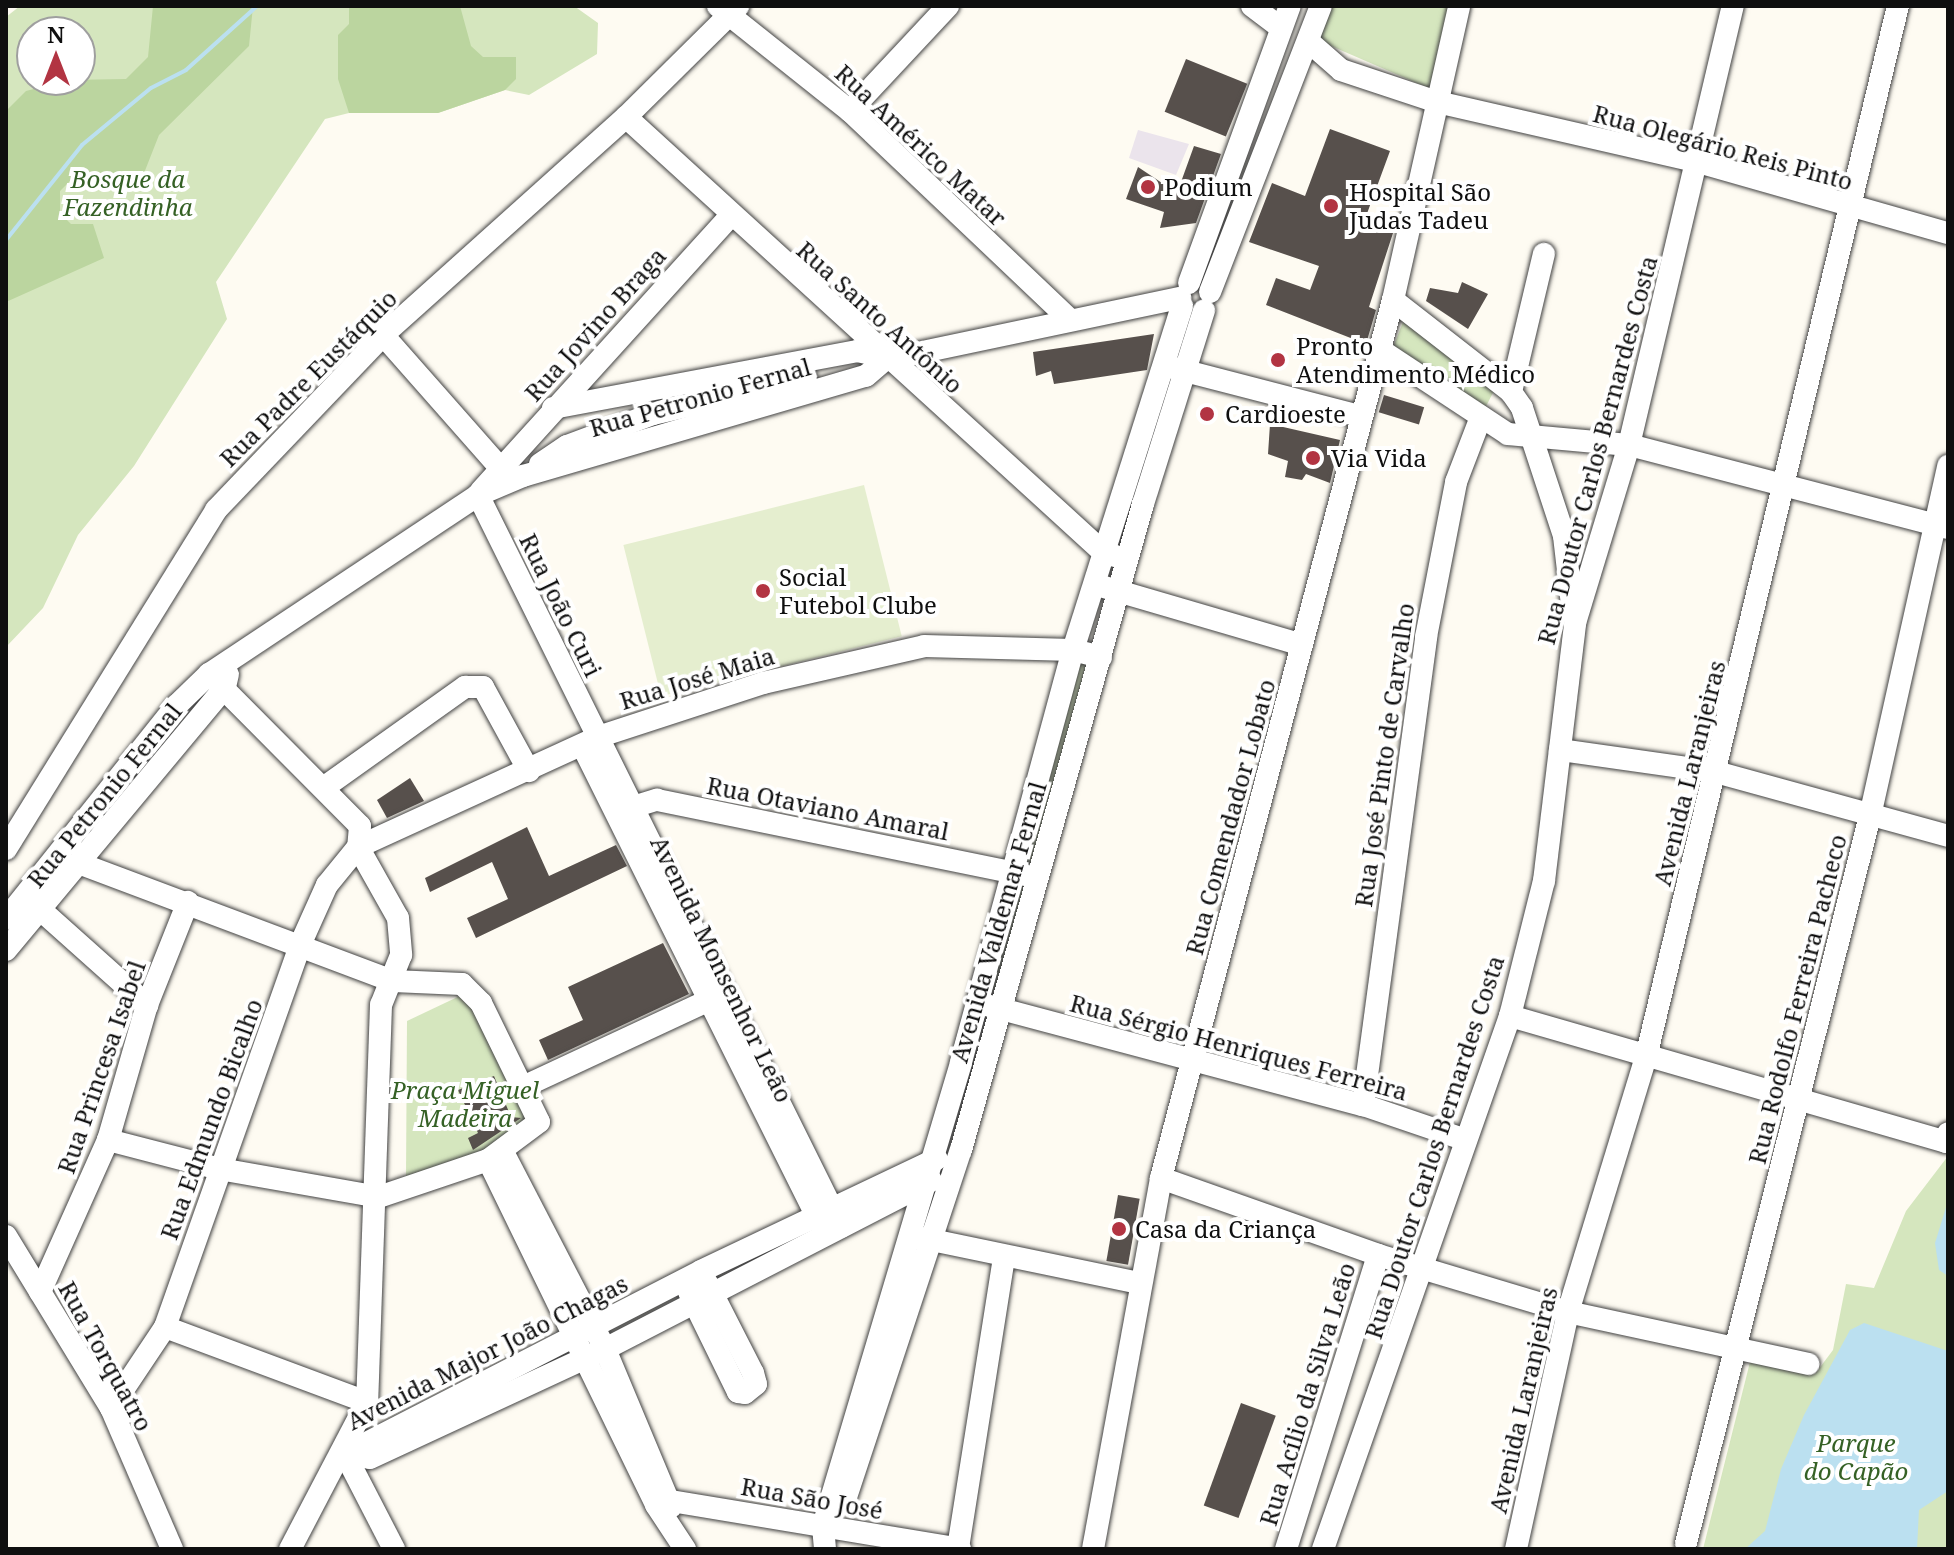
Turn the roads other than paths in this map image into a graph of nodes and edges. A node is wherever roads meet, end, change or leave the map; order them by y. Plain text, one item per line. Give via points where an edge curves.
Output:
1 (948, 6) edge
2 (1252, 6) edge
3 (1290, 6) edge
4 (1321, 6) edge
5 (1459, 6) edge
6 (1733, 6) edge
7 (1898, 6) edge
8 (730, 9) edge
9 (1281, 28) junction
10 (1308, 41) junction
11 (1260, 87) junction
12 (1285, 97) junction
13 (1437, 102) junction
14 (850, 111) junction
15 (626, 117) junction
16 (1698, 162) junction
17 (1219, 203) junction
18 (1848, 208) junction
19 (1241, 211) junction
20 (730, 216) junction
21 (1208, 233) junction
22 (1948, 233) edge
23 (1229, 242) junction
24 (1544, 254) dead end
25 (1193, 298) junction
26 (1393, 300) junction
27 (1068, 318) junction
28 (383, 335) junction
29 (1379, 349) junction
30 (887, 358) junction
31 (1161, 364) junction
32 (1184, 371) junction
33 (696, 384) junction
34 (1511, 392) junction
35 (1150, 397) junction
36 (1173, 403) junction
37 (553, 408) junction
38 (653, 414) junction
39 (1360, 416) junction
40 (1481, 417) junction
41 (1531, 434) junction
42 (1629, 445) junction
43 (1134, 447) junction
44 (1158, 453) junction
45 (1948, 466) edge
46 (512, 472) junction
47 (1787, 482) junction
48 (478, 495) junction
49 (1119, 497) junction
50 (1143, 504) junction
51 (1941, 527) edge
52 (1103, 552) junction
53 (1127, 559) junction
54 (1093, 584) junction
55 (1118, 591) junction
56 (1575, 623) junction
57 (1302, 645) junction
58 (1073, 650) junction
59 (1101, 657) junction
60 (222, 675) junction
61 (1058, 709) junction
62 (1083, 715) junction
63 (590, 741) junction
64 (1560, 750) junction
65 (1044, 761) junction
66 (1068, 768) junction
67 (529, 771) junction
68 (1716, 772) junction
69 (326, 786) junction
70 (624, 810) junction
71 (1030, 812) junction
72 (1870, 816) junction
73 (1054, 818) junction
74 (1948, 836) edge
75 (358, 847) junction
76 (6, 849) edge
77 (81, 864) junction
78 (1013, 872) junction
79 (1037, 878) junction
80 (188, 902) junction
81 (43, 912) junction
82 (6, 919) edge
83 (998, 929) junction
84 (1020, 935) junction
85 (300, 945) junction
86 (6, 950) edge
87 (393, 981) junction
88 (718, 996) junction
89 (977, 1002) junction
90 (147, 1005) junction
91 (999, 1009) junction
92 (1510, 1016) junction
93 (1646, 1057) junction
94 (1192, 1062) junction
95 (972, 1066) junction
96 (525, 1086) junction
97 (1799, 1099) junction
98 (1363, 1105) junction
99 (1947, 1138) edge
100 (1463, 1139) junction
101 (108, 1140) junction
102 (961, 1150) junction
103 (496, 1156) junction
104 (220, 1169) junction
105 (928, 1172) junction
106 (953, 1173) junction
107 (1161, 1178) junction
108 (379, 1197) junction
109 (829, 1222) junction
110 (910, 1232) junction
111 (6, 1236) edge
112 (933, 1242) junction
113 (1378, 1255) junction
114 (1004, 1257) junction
115 (1422, 1269) junction
116 (692, 1275) junction
117 (1140, 1283) junction
118 (40, 1292) junction
119 (902, 1292) junction
120 (704, 1298) junction
121 (1568, 1312) junction
122 (165, 1327) junction
123 (585, 1331) junction
124 (1738, 1345) junction
125 (597, 1353) junction
126 (1808, 1364) dead end
127 (469, 1399) junction
128 (367, 1402) junction
129 (111, 1408) junction
130 (345, 1454) junction
131 (664, 1503) junction
132 (828, 1536) edge
133 (1686, 1543) dead end
134 (172, 1549) edge
135 (290, 1549) edge
136 (394, 1549) edge
137 (685, 1549) edge
138 (959, 1549) edge
139 (1093, 1549) edge
140 (1286, 1549) edge
141 (1323, 1549) edge
142 (1516, 1549) edge

1 - 14 street
2 - 9 street
3 - 9 street
4 - 10 street
5 - 13 street, Rua Comendador Lobato
6 - 16 street, Rua Doutor Carlos Bernardes Costa
7 - 18 street, Avenida Laranjeiras
8 - 14 street, Rua Américo Matar
8 - 15 street, Rua Padre Eustáquio
9 - 10 street, Rua Olegário Reis Pinto via 1290,45
9 - 11 street
10 - 12 street
10 - 13 street, Rua Olegário Reis Pinto via 1341,70
11 - 12 street
11 - 17 street
12 - 19 street
13 - 16 street, Rua Olegário Reis Pinto
13 - 26 street, Rua Comendador Lobato
14 - 27 street, Rua Américo Matar
15 - 20 street, Rua Santo Antônio
15 - 28 street, Rua Padre Eustáquio
16 - 18 street, Rua Olegário Reis Pinto
16 - 42 street, Rua Doutor Carlos Bernardes Costa
17 - 19 street
17 - 21 street
18 - 22 street, Rua Olegário Reis Pinto
18 - 47 street, Avenida Laranjeiras
19 - 23 street
20 - 30 street, Rua Santo Antônio
20 - 37 street, Rua Jovino Braga
21 - 23 street
21 - 25 street
23 - 25 street
24 - 34 street
25 - 27 street, Rua Petronio Fernal
25 - 31 street, Avenida Valdemar Fernal
25 - 32 street, Avenida Valdemar Fernal
26 - 29 street, Rua Comendador Lobato
26 - 34 street
27 - 30 street, Rua Petronio Fernal
28 - 46 street
28 - 76 street, Rua Padre Eustáquio via 216,510
29 - 39 street, Rua Comendador Lobato
29 - 40 street
30 - 33 street, Rua Petronio Fernal via 857,351
30 - 38 street, Rua Petronio Fernal
30 - 46 street, Rua Petronio Fernal via 866,376
30 - 52 street, Rua Santo Antônio
31 - 32 street
31 - 35 street, Avenida Valdemar Fernal
32 - 36 street, Avenida Valdemar Fernal
32 - 39 street
33 - 37 street, Rua Petronio Fernal
33 - 38 street, Rua Petronio Fernal
34 - 41 street
35 - 36 street
35 - 43 street, Avenida Valdemar Fernal
36 - 44 street, Avenida Valdemar Fernal
37 - 46 street, Rua Jovino Braga
38 - 46 street, Rua Petronio Fernal
39 - 57 street, Rua Comendador Lobato
40 - 41 street via 1508,434
40 - 98 street, Rua José Pinto de Carvalho via 1456,482 1426,637
41 - 42 street
41 - 56 street via 1564,536
42 - 47 street
42 - 56 street, Rua Doutor Carlos Bernardes Costa
43 - 44 street
43 - 49 street, Avenida Valdemar Fernal
44 - 50 street, Avenida Valdemar Fernal
45 - 51 street, Rua Rodolfo Ferreira Pacheco
46 - 48 street, Rua Petronio Fernal
47 - 51 street
47 - 68 street, Avenida Laranjeiras
48 - 60 street, Rua Petronio Fernal
48 - 63 street, Rua João Curi
49 - 50 street
49 - 52 street, Avenida Valdemar Fernal
50 - 53 street, Avenida Valdemar Fernal
51 - 72 street, Rua Rodolfo Ferreira Pacheco
52 - 53 street
52 - 54 street, Avenida Valdemar Fernal
53 - 55 street, Avenida Valdemar Fernal
54 - 55 street
54 - 58 street, Avenida Valdemar Fernal
55 - 57 street
55 - 59 street, Avenida Valdemar Fernal
56 - 64 street, Rua Doutor Carlos Bernardes Costa
57 - 94 street, Rua Comendador Lobato
58 - 59 street, Rua José Maia
58 - 61 street, Avenida Valdemar Fernal
58 - 63 street, Rua José Maia via 896,650 664,711
59 - 62 street, Avenida Valdemar Fernal
60 - 69 street
60 - 77 street, Rua Petronio Fernal
60 - 82 street, Rua Petronio Fernal via 176,706
61 - 62 street
61 - 65 street, Avenida Valdemar Fernal
62 - 66 street, Avenida Valdemar Fernal
63 - 67 street, Rua José Maia
63 - 70 street, Avenida Monsenhor Leão
64 - 68 street
64 - 92 street, Rua Doutor Carlos Bernardes Costa via 1544,881
65 - 66 street
65 - 71 street, Avenida Valdemar Fernal
66 - 73 street, Avenida Valdemar Fernal
67 - 69 street via 483,687 465,687
67 - 75 street, Rua José Maia
68 - 72 street
68 - 93 street, Avenida Laranjeiras
69 - 75 street via 360,826
70 - 78 street, Rua Otaviano Amaral via 657,800
70 - 88 street, Avenida Monsenhor Leão
71 - 73 street
71 - 78 street, Avenida Valdemar Fernal
72 - 74 street
72 - 97 street, Rua Rodolfo Ferreira Pacheco
73 - 79 street, Avenida Valdemar Fernal
75 - 85 street, Rua Edmundo Bicalho via 327,885
75 - 87 street via 398,918 401,955
77 - 80 street
77 - 81 street, Rua Petronio Fernal
78 - 79 street, Rua Otaviano Amaral
78 - 83 street, Avenida Valdemar Fernal
79 - 84 street, Avenida Valdemar Fernal
80 - 85 street
80 - 90 street, Rua Princesa Isabel
81 - 86 street, Rua Petronio Fernal
81 - 90 street
83 - 84 street
83 - 89 street, Avenida Valdemar Fernal
84 - 91 street, Avenida Valdemar Fernal
85 - 87 street
85 - 104 street, Rua Edmundo Bicalho
87 - 96 street via 462,984 472,991
87 - 108 street via 381,1005
88 - 96 street
88 - 109 street, Avenida Monsenhor Leão
89 - 91 street, Rua Sérgio Henriques Ferreira
89 - 95 street, Avenida Valdemar Fernal
90 - 101 street, Rua Princesa Isabel
91 - 94 street, Rua Sérgio Henriques Ferreira
91 - 95 street, Avenida Valdemar Fernal
92 - 93 street
92 - 100 street, Rua Doutor Carlos Bernardes Costa
93 - 97 street
93 - 121 street, Avenida Laranjeiras
94 - 98 street, Rua Sérgio Henriques Ferreira
94 - 107 street, Rua Comendador Lobato
95 - 102 street, Avenida Valdemar Fernal
95 - 105 street, Avenida Valdemar Fernal
96 - 103 street via 539,1122
97 - 99 street
97 - 124 street, Rua Rodolfo Ferreira Pacheco
98 - 100 street, Rua Sérgio Henriques Ferreira
100 - 115 street, Rua Doutor Carlos Bernardes Costa
101 - 104 street
101 - 118 street, Rua Princesa Isabel
102 - 105 street
102 - 106 street, Avenida Valdemar Fernal
103 - 108 street
103 - 123 street
104 - 108 street
104 - 122 street, Rua Edmundo Bicalho
105 - 106 street
105 - 109 street, Avenida Major João Chagas
105 - 110 street, Avenida Valdemar Fernal
106 - 112 street, Avenida Valdemar Fernal
107 - 113 street
107 - 117 street, Rua Comendador Lobato
108 - 128 street
109 - 116 street, Avenida Major João Chagas
109 - 120 street, Avenida Major João Chagas
110 - 112 street
110 - 119 street, Avenida Valdemar Fernal
111 - 118 street, Rua Torquatro
112 - 114 street
112 - 119 street, Avenida Valdemar Fernal
113 - 115 street
113 - 140 street, Rua Acílio da Silva Leão
114 - 117 street
114 - 138 street
115 - 121 street
115 - 141 street, Rua Doutor Carlos Bernardes Costa
116 - 120 street
116 - 123 street, Avenida Major João Chagas
117 - 139 street, Rua Comendador Lobato
118 - 129 street, Rua Torquatro
119 - 132 street, Avenida Valdemar Fernal
120 - 125 street, Avenida Major João Chagas
121 - 124 street
121 - 142 street, Avenida Laranjeiras
122 - 128 street
122 - 129 street, Rua Edmundo Bicalho
123 - 125 street
123 - 127 street, Avenida Major João Chagas
124 - 126 street
124 - 133 street, Rua Rodolfo Ferreira Pacheco
125 - 127 street, Avenida Major João Chagas
125 - 131 street
127 - 130 street, Avenida Major João Chagas
128 - 130 street
129 - 134 street, Rua Torquatro
130 - 135 street
130 - 136 street
131 - 132 street, Rua São José
131 - 137 street
132 - 138 street, Rua São José

